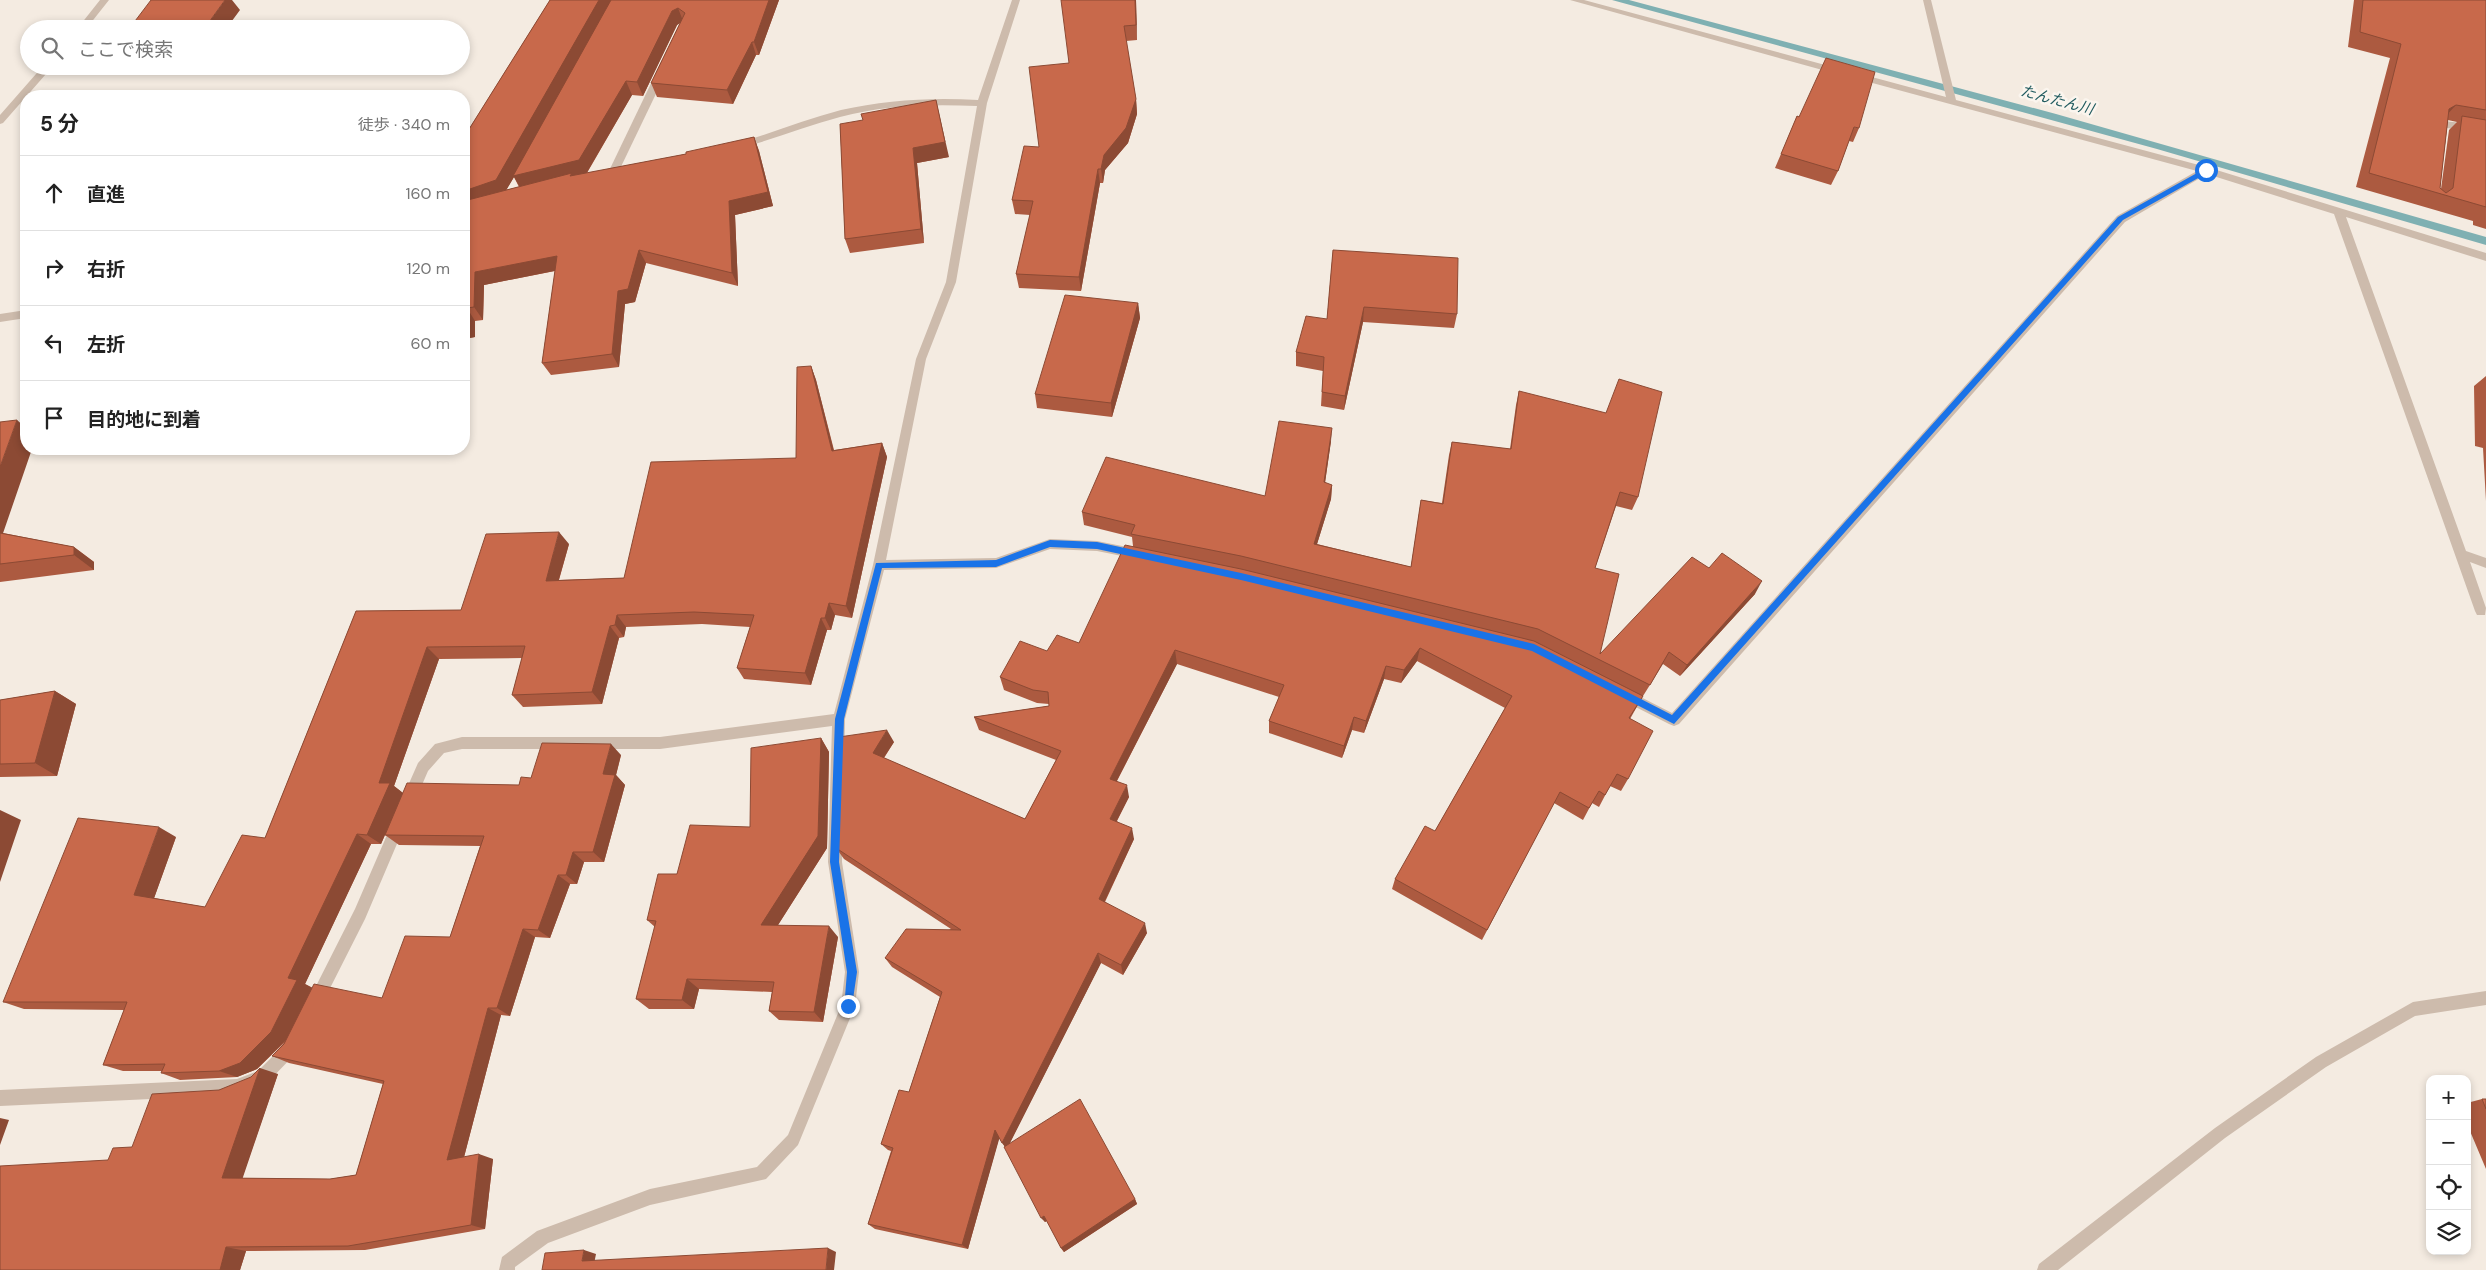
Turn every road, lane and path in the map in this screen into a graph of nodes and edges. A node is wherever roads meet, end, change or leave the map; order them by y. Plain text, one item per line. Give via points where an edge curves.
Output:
1 (106, 0) edge
2 (1016, 0) edge
3 (1574, 0) edge
4 (1928, 0) edge
5 (89, 20) edge
6 (663, 70) edge
7 (40, 75) edge
8 (27, 90) edge
9 (20, 98) edge
10 (1952, 101) junction
11 (982, 103) junction
12 (0, 121) edge
13 (2486, 132) edge
14 (2440, 143) edge
15 (733, 147) edge
16 (2206, 170) junction
17 (612, 175) edge
18 (2339, 212) junction
19 (2486, 257) edge
20 (20, 315) edge
21 (0, 318) edge
22 (2461, 554) junction
23 (1145, 556) edge
24 (2486, 563) edge
25 (879, 565) junction
26 (2481, 611) dead end
27 (1612, 688) edge
28 (839, 719) junction
29 (2486, 998) edge
30 (311, 1010) edge
31 (298, 1036) edge
32 (0, 1098) edge
33 (507, 1270) edge
34 (2045, 1270) edge

1 - 5 street
2 - 11 street
3 - 10 street
4 - 10 street
6 - 17 street
7 - 8 street
9 - 12 street
10 - 16 street
11 - 15 street via 952,101 840,114
11 - 25 street via 951,282 920,359
13 - 14 street via 2443,124
16 - 18 street
16 - 27 street via 2121,219 1674,720
18 - 19 street
18 - 22 street
20 - 21 street
22 - 24 street
22 - 26 street
23 - 25 street via 1097,546 1050,544 996,563
25 - 28 street
28 - 30 street via 660,743 462,743 440,748 423,767 360,914
28 - 33 street via 835,862 852,972 848,1006 793,1140 761,1174 650,1197 543,1237 508,1263
29 - 34 street via 2413,1009 2321,1062 2220,1133
31 - 32 street via 294,1045 263,1077 237,1087

